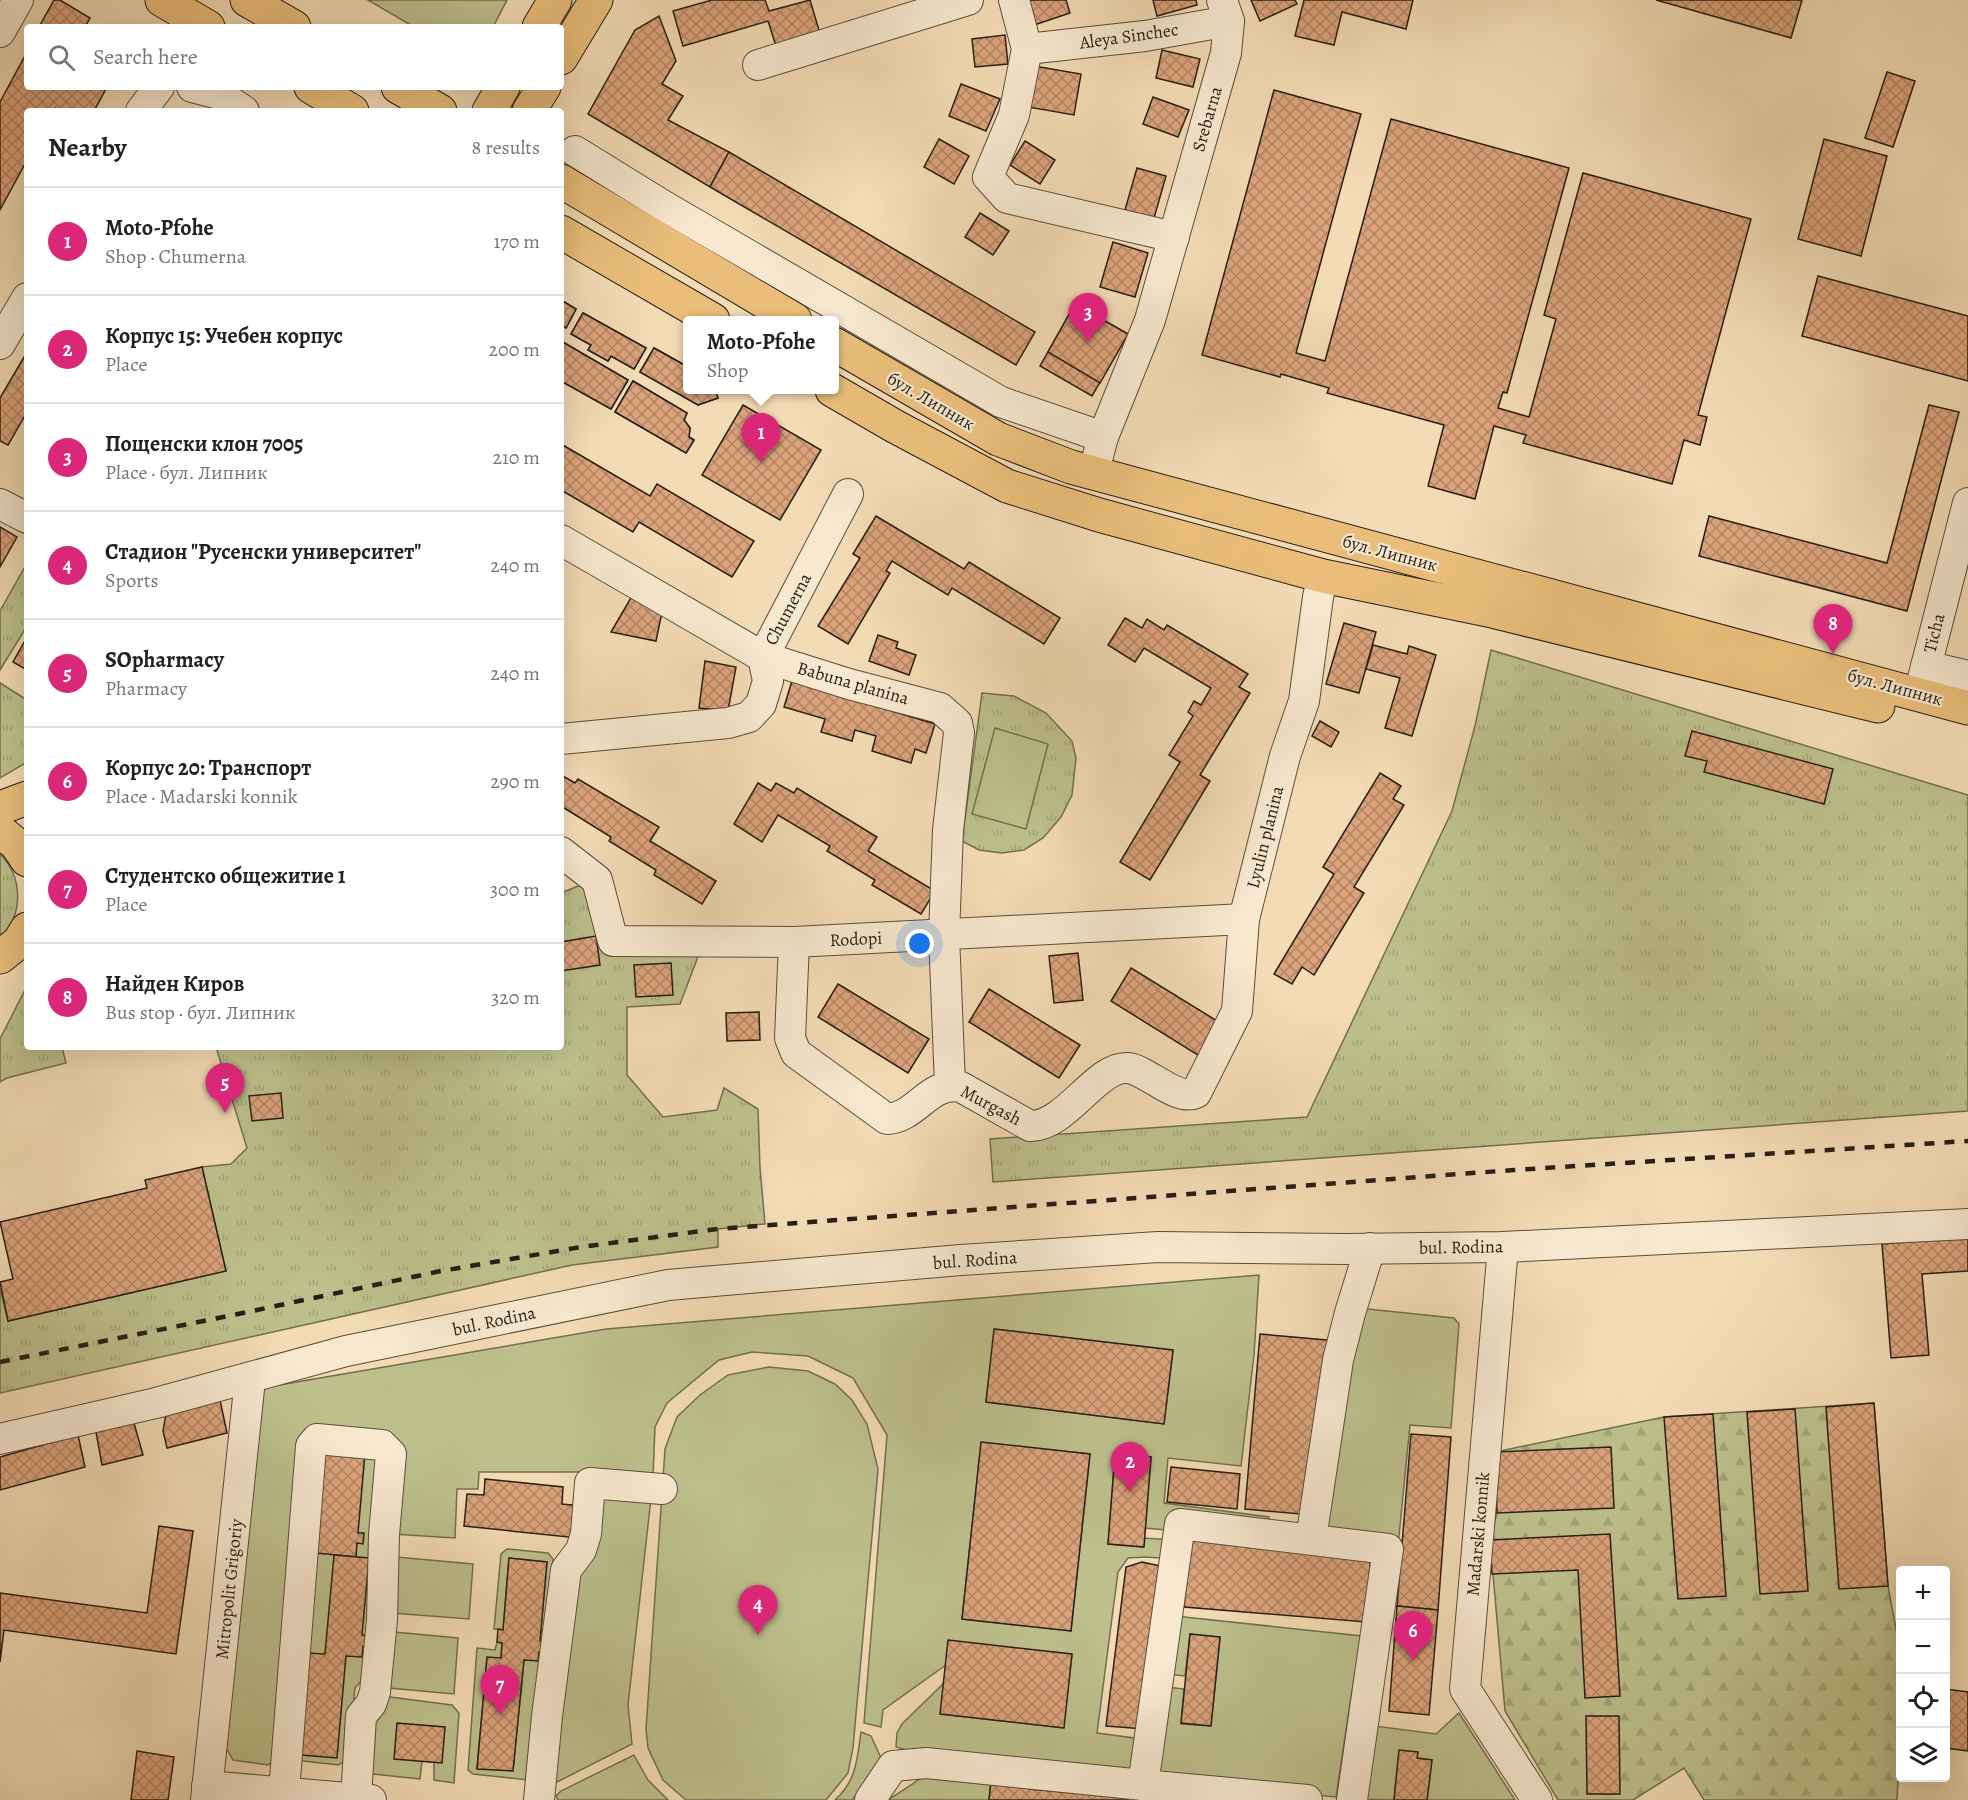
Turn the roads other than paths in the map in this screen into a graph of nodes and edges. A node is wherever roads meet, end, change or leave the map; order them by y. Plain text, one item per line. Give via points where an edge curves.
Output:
1 (18, 0) edge
2 (162, 0) edge
3 (247, 0) edge
4 (555, 0) edge
5 (596, 0) edge
6 (968, 0) edge
7 (1014, 0) edge
8 (1226, 10) edge
9 (203, 24) edge
10 (289, 24) edge
11 (541, 24) edge
12 (0, 32) edge
13 (1027, 49) junction
14 (564, 53) edge
15 (758, 65) dead end
16 (157, 90) edge
17 (204, 90) edge
18 (316, 90) edge
19 (403, 90) edge
20 (501, 90) edge
21 (542, 90) edge
22 (143, 108) edge
23 (240, 108) edge
24 (347, 108) edge
25 (435, 108) edge
26 (491, 108) edge
27 (531, 108) edge
28 (575, 151) dead end
29 (564, 183) edge
30 (564, 234) edge
31 (1174, 237) junction
32 (24, 303) edge
33 (704, 316) edge
34 (787, 316) edge
35 (0, 344) edge
36 (839, 347) edge
37 (839, 394) edge
38 (1102, 437) junction
39 (1094, 474) junction
40 (848, 494) dead end
41 (1968, 503) edge
42 (0, 504) edge
43 (24, 516) edge
44 (564, 542) edge
45 (1323, 576) junction
46 (763, 657) junction
47 (1968, 676) edge
48 (1923, 680) junction
49 (1968, 708) edge
50 (1968, 731) edge
51 (564, 740) edge
52 (24, 799) edge
53 (0, 808) edge
54 (0, 831) edge
55 (564, 854) edge
56 (24, 856) edge
57 (1244, 919) junction
58 (944, 935) junction
59 (794, 942) junction
60 (15, 943) edge
61 (0, 973) edge
62 (950, 1085) junction
63 (1196, 1093) joint
64 (1968, 1224) edge
65 (1503, 1247) junction
66 (1370, 1248) junction
67 (250, 1378) junction
68 (0, 1439) edge
69 (662, 1488) dead end
70 (1311, 1539) junction
71 (1143, 1785) junction
72 (284, 1792) junction
73 (207, 1793) edge
74 (364, 1799) edge
75 (539, 1800) edge
76 (870, 1800) edge
77 (1307, 1800) edge
78 (1352, 1800) edge
79 (1537, 1800) edge

1 - 12 street
2 - 9 main road
3 - 10 main road
4 - 11 main road
5 - 14 main road
6 - 15 street
7 - 13 street
8 - 13 street, Aleya Sinchec via 1145,36
8 - 31 street, Srebarna via 1226,53
13 - 31 street via 1014,116 988,177 1007,198
16 - 22 street
17 - 23 street via 219,94
18 - 24 main road
19 - 25 main road
20 - 26 main road
21 - 27 main road
28 - 38 street via 1001,402
29 - 34 main road
30 - 33 main road
31 - 38 street, Srebarna via 1150,320
32 - 35 street
36 - 39 main road, бул. Липник via 998,439
37 - 45 main road, бул. Липник via 1006,486
38 - 39 street, Srebarna
39 - 48 main road, бул. Липник
40 - 46 street, Chumerna
41 - 48 street, Ticha
42 - 43 street
44 - 46 street, Babuna planina
45 - 50 main road, бул. Липник via 1488,610
45 - 57 street, Lyulin planina via 1304,700 1285,756
46 - 51 street, Chumerna via 768,681 761,704 749,717 728,723
46 - 58 street, Babuna planina via 940,708 957,723
47 - 48 street
48 - 49 main road, бул. Липник
52 - 53 main road
54 - 56 main road
55 - 59 street, Rodopi via 597,880 613,941
57 - 58 street, Rodopi
57 - 63 street, Lyulin planina via 1237,1011
58 - 59 street, Rodopi
58 - 62 street
59 - 62 street, Murgash via 790,1038 796,1053 887,1119 900,1116
60 - 61 main road
62 - 63 street, Murgash via 961,1087 1030,1126 1041,1126 1054,1118 1120,1069 1129,1068 1185,1095
64 - 65 street, bul. Rodina
65 - 66 street, bul. Rodina
65 - 79 street, Madarski konnik via 1465,1689
66 - 67 street, bul. Rodina via 1158,1247 668,1285 346,1351
66 - 70 street via 1338,1360
67 - 68 street, bul. Rodina
67 - 73 street, Mitropolit Grigoriy
69 - 75 street via 590,1483 584,1542 566,1570
70 - 71 street via 1180,1524
70 - 78 street via 1388,1549
71 - 76 street via 926,1763 893,1766
71 - 77 street
72 - 73 street
72 - 74 street
72 - 74 street via 311,1446 317,1438 382,1445 392,1454 375,1692 361,1716

